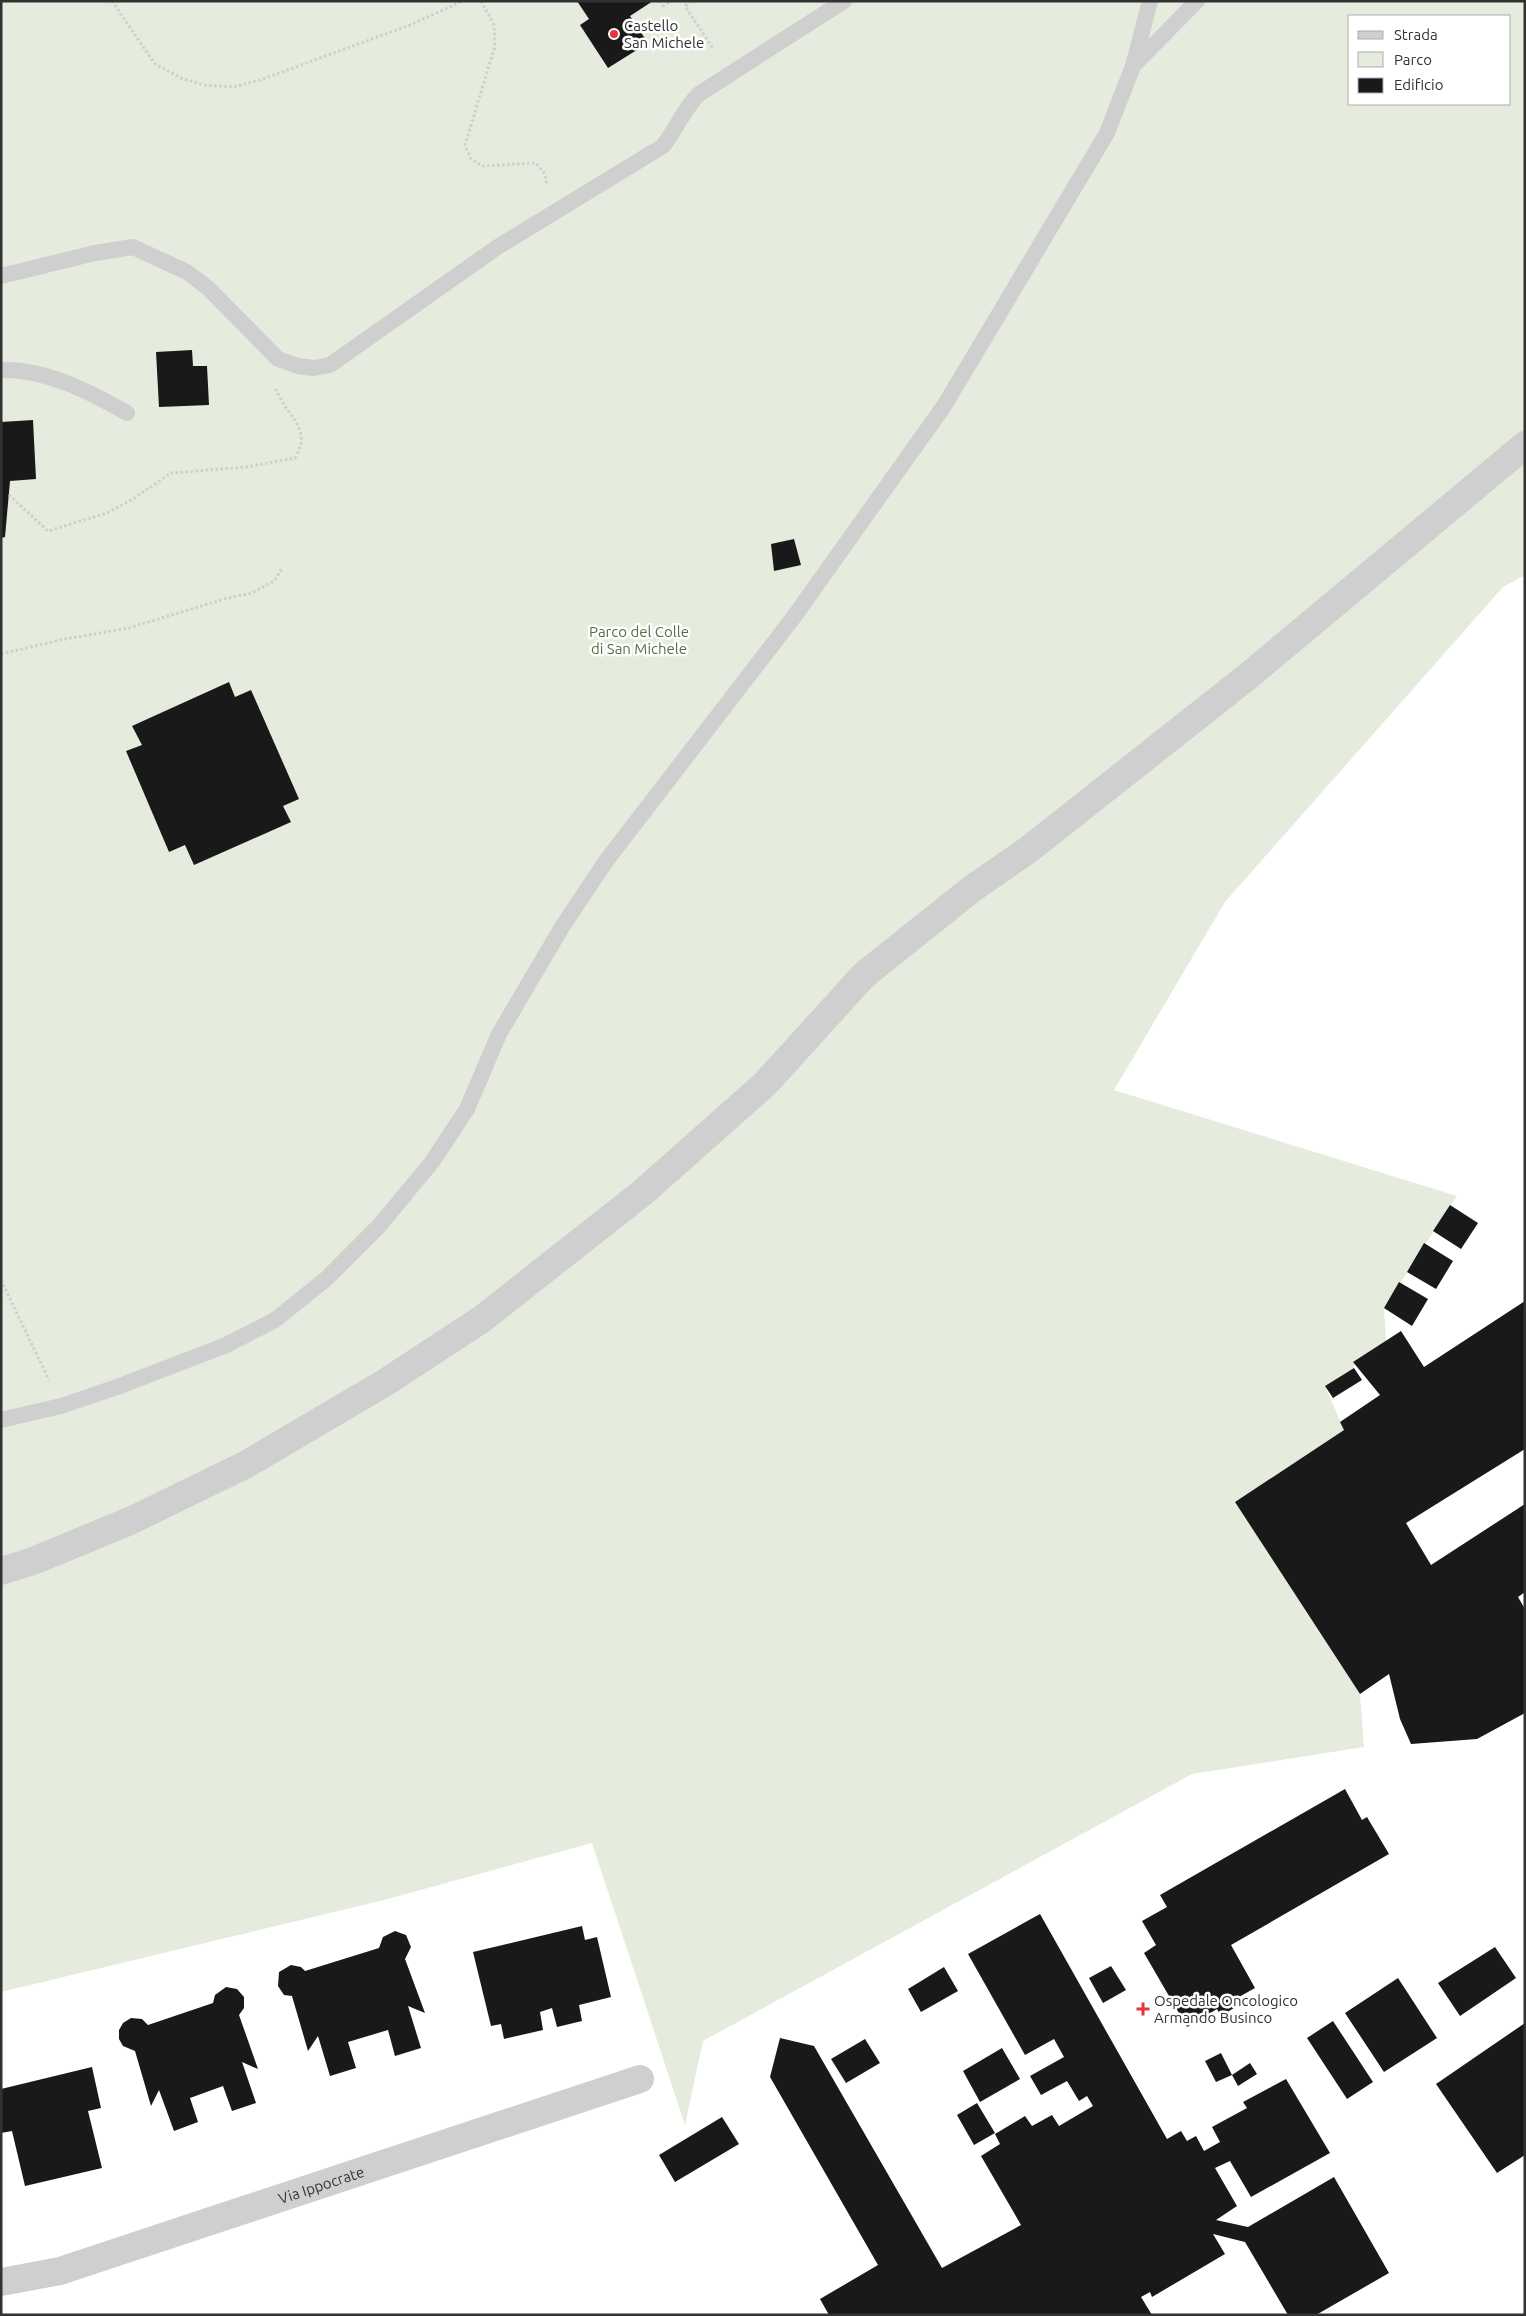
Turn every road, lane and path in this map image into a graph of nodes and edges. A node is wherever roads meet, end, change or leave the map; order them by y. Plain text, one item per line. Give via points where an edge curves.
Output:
1 (112, 1) edge
2 (463, 1) edge
3 (481, 1) edge
4 (660, 1) edge
5 (672, 1) edge
6 (691, 1) edge
7 (844, 1) edge
8 (1150, 1) edge
9 (1197, 1) edge
10 (707, 40) dead end
11 (1134, 66) junction
12 (547, 188) dead end
13 (1, 276) edge
14 (278, 359) junction
15 (1, 370) edge
16 (127, 413) dead end
17 (1525, 445) edge
18 (9, 495) dead end
19 (283, 567) dead end
20 (1, 654) edge
21 (1, 1280) edge
22 (61, 1406) junction
23 (1, 1420) edge
24 (1, 1571) edge
25 (640, 2079) dead end
26 (1, 2282) edge

1 - 2 path via 155,64 181,78 204,85 234,87 410,25
3 - 12 path via 494,25 495,46 465,145 470,159 483,166 536,163 545,174
4 - 5 path via 663,6
6 - 10 path via 685,6
7 - 14 lane via 699,94 687,106 677,128 663,146 496,248 349,354 330,365 314,368
8 - 11 lane
9 - 11 lane
11 - 22 lane via 1107,133 944,406 793,618 606,861 562,927 499,1034 467,1109 432,1162 379,1226 326,1279 275,1320 224,1346
13 - 14 lane via 95,252 133,247 187,272 208,288
14 - 18 path via 274,385 302,431 302,446 294,458 246,467 171,473 107,512 48,531
15 - 16 lane via 54,379 99,397
17 - 24 street via 1247,677 864,975 765,1084 642,1193 482,1319 386,1382 247,1464 130,1520
19 - 20 path via 274,581 252,593 129,628
21 - 22 path
22 - 23 lane
25 - 26 street, Via Ippocrate via 60,2271

